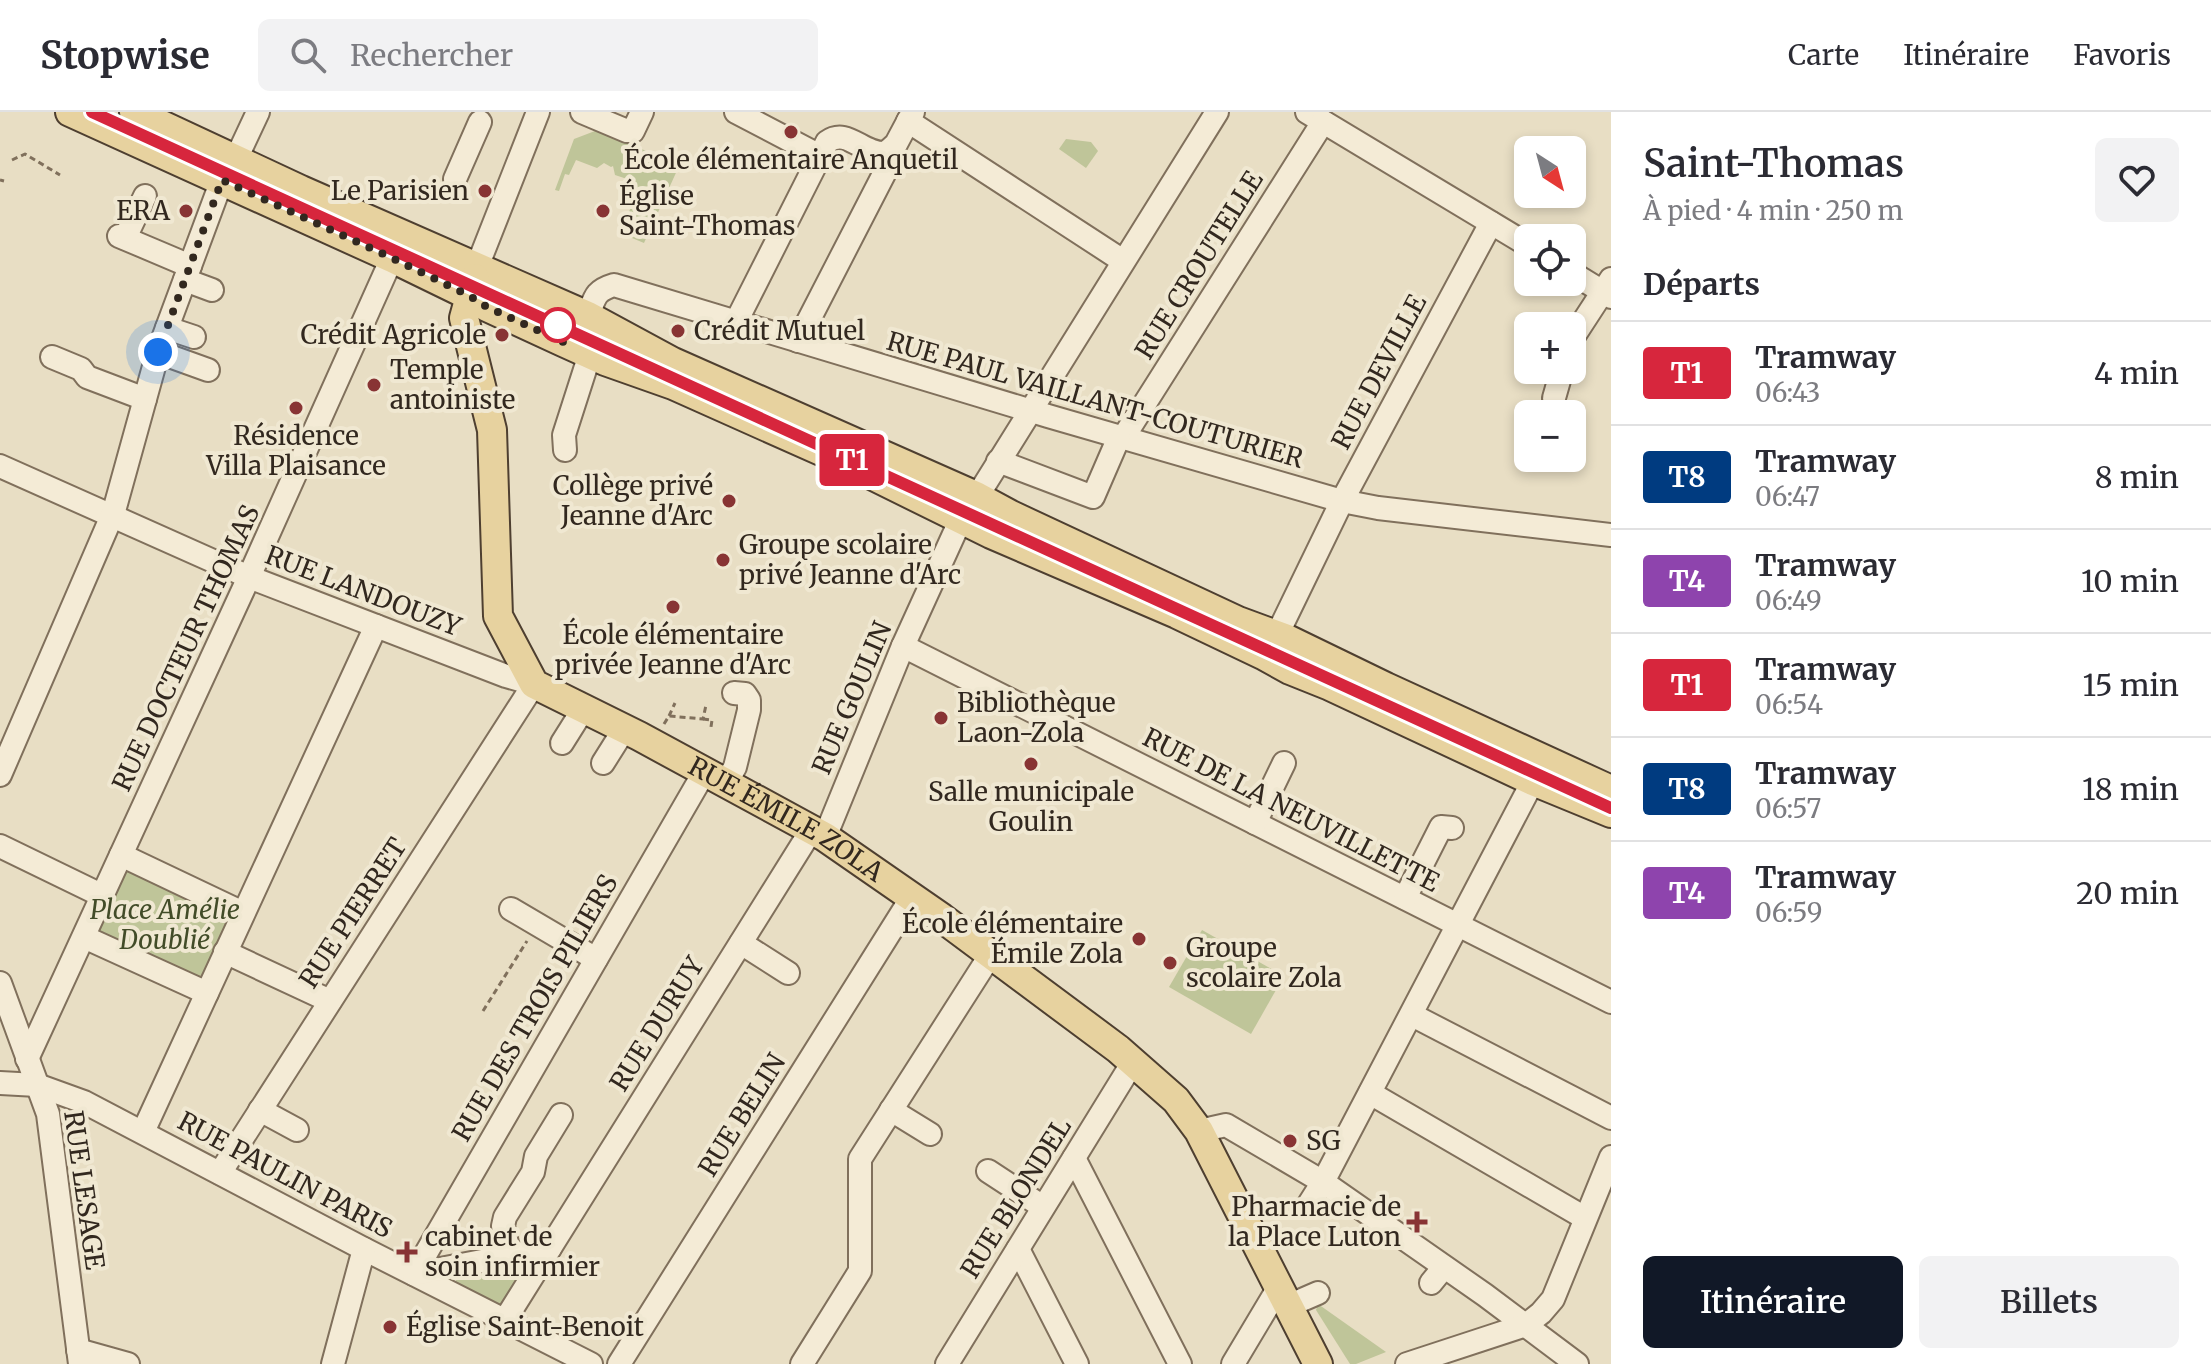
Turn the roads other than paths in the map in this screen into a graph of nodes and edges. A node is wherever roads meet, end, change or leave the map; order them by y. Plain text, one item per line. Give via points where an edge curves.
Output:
1 (70, 112) edge
2 (134, 112) edge
3 (258, 112) edge
4 (538, 112) edge
5 (582, 112) edge
6 (642, 112) edge
7 (736, 112) edge
8 (1217, 112) edge
9 (910, 117) edge
10 (1315, 117) edge
11 (480, 122) dead end
12 (820, 156) junction
13 (229, 170) junction
14 (884, 174) dead end
15 (455, 179) dead end
16 (145, 196) dead end
17 (1491, 223) junction
18 (1514, 237) edge
19 (392, 258) junction
20 (1123, 261) junction
21 (477, 267) junction
22 (187, 273) junction
23 (1586, 279) edge
24 (1608, 289) edge
25 (212, 290) dead end
26 (470, 296) junction
27 (588, 316) junction
28 (1586, 320) edge
29 (736, 322) junction
30 (167, 328) junction
31 (194, 337) dead end
32 (798, 341) junction
33 (158, 352) junction
34 (590, 354) junction
35 (52, 357) dead end
36 (208, 370) dead end
37 (1558, 384) edge
38 (1554, 398) dead end
39 (145, 399) junction
40 (1030, 411) junction
41 (1121, 437) junction
42 (565, 450) dead end
43 (998, 461) junction
44 (0, 466) edge
45 (1342, 501) junction
46 (969, 508) junction
47 (112, 515) junction
48 (1611, 535) edge
49 (249, 577) junction
50 (376, 626) junction
51 (1277, 635) junction
52 (903, 646) junction
53 (534, 684) junction
54 (734, 693) dead end
55 (584, 708) junction
56 (625, 728) junction
57 (562, 743) dead end
58 (603, 763) dead end
59 (1284, 763) dead end
60 (0, 775) edge
61 (715, 777) junction
62 (1533, 781) junction
63 (1611, 790) edge
64 (1611, 813) edge
65 (1255, 823) junction
66 (1452, 828) dead end
67 (818, 833) junction
68 (0, 846) edge
69 (121, 855) junction
70 (103, 896) junction
71 (912, 897) junction
72 (1405, 898) junction
73 (511, 909) dead end
74 (243, 913) junction
75 (1458, 925) junction
76 (84, 937) junction
77 (741, 943) junction
78 (225, 952) junction
79 (991, 954) junction
80 (596, 959) junction
81 (788, 973) dead end
82 (0, 983) edge
83 (207, 993) junction
84 (330, 1001) junction
85 (1611, 1002) edge
86 (1412, 1015) junction
87 (27, 1059) junction
88 (1133, 1062) junction
89 (0, 1083) edge
90 (37, 1085) junction
91 (1370, 1093) junction
92 (902, 1101) junction
93 (260, 1110) junction
94 (561, 1115) dead end
95 (1611, 1118) edge
96 (297, 1130) dead end
97 (1199, 1131) junction
98 (143, 1132) junction
99 (930, 1134) dead end
100 (1611, 1157) edge
101 (1074, 1158) junction
102 (988, 1171) dead end
103 (220, 1173) junction
104 (1323, 1182) junction
105 (1309, 1204) dead end
106 (1043, 1207) junction
107 (1585, 1218) junction
108 (550, 1248) junction
109 (364, 1249) junction
110 (1018, 1249) junction
111 (510, 1256) junction
112 (414, 1274) junction
113 (1318, 1293) dead end
114 (1284, 1296) junction
115 (505, 1320) junction
116 (1526, 1325) junction
117 (79, 1357) edge
118 (128, 1364) edge
119 (333, 1364) edge
120 (591, 1364) edge
121 (619, 1364) edge
122 (802, 1364) edge
123 (947, 1364) edge
124 (1077, 1364) edge
125 (1180, 1364) edge
126 (1233, 1364) edge
127 (1318, 1364) edge
128 (1407, 1364) edge
129 (1577, 1364) edge

1 - 13 main road
2 - 13 main road
3 - 13 street
4 - 21 street
5 - 6 street via 633,131
7 - 12 street
8 - 20 street, RUE GOULIN
9 - 12 street via 886,153 872,152 842,136 827,142
9 - 20 street
10 - 17 street
10 - 41 street, RUE CROUTELLE
11 - 15 street
12 - 29 street
13 - 19 main road
13 - 21 main road
13 - 22 street
14 - 32 street
16 - 22 street via 122,237
17 - 18 street
17 - 45 street, RUE DEVILLE
19 - 26 main road
19 - 49 street, RUE DOCTEUR THOMAS
20 - 40 street, RUE GOULIN
21 - 26 main road
21 - 27 main road
22 - 25 street
22 - 30 street
23 - 24 street
24 - 28 street
26 - 34 main road
26 - 53 main road via 464,318 492,430 498,616
27 - 29 street, RUE PAUL VAILLANT-COUTURIER via 596,294 614,285
27 - 46 main road
29 - 32 street, RUE PAUL VAILLANT-COUTURIER
30 - 31 street
30 - 33 street
32 - 40 street, RUE PAUL VAILLANT-COUTURIER
33 - 36 street
33 - 39 street
34 - 42 street via 564,435
34 - 46 main road
35 - 39 street
37 - 38 street
39 - 47 street
40 - 41 street, RUE PAUL VAILLANT-COUTURIER
40 - 43 street, RUE GOULIN
41 - 43 street, RUE CROUTELLE via 1093,497
41 - 45 street, RUE PAUL VAILLANT-COUTURIER
43 - 46 street, RUE GOULIN
44 - 47 street, RUE LANDOUZY
45 - 48 street, RUE PAUL VAILLANT-COUTURIER
45 - 51 street, RUE DEVILLE
46 - 51 main road via 1011,515
46 - 52 street, RUE GOULIN
46 - 62 main road via 1290,670
47 - 49 street, RUE LANDOUZY
47 - 60 street
49 - 50 street, RUE LANDOUZY
49 - 69 street, RUE DOCTEUR THOMAS
50 - 53 street, RUE LANDOUZY
50 - 74 street
51 - 63 main road
52 - 65 street, RUE DE LA NEUVILLETTE
52 - 67 street, RUE GOULIN
53 - 55 main road, RUE ÉMILE ZOLA
53 - 84 street, RUE PIERRET
54 - 61 street, RUE DES TROIS PILIERS via 745,694 749,710 735,767
55 - 56 main road, RUE ÉMILE ZOLA
55 - 57 street
56 - 58 street
56 - 61 main road, RUE ÉMILE ZOLA
59 - 65 street
61 - 67 main road, RUE ÉMILE ZOLA
61 - 80 street, RUE DES TROIS PILIERS
62 - 64 main road
62 - 75 street
65 - 72 street, RUE DE LA NEUVILLETTE
66 - 72 street via 1441,827
67 - 71 main road, RUE ÉMILE ZOLA
67 - 77 street, RUE DURUY
68 - 70 street
69 - 70 street, RUE DOCTEUR THOMAS
69 - 74 street
70 - 76 street, RUE DOCTEUR THOMAS
71 - 79 main road, RUE ÉMILE ZOLA
71 - 121 street, RUE BELIN
72 - 75 street, RUE DE LA NEUVILLETTE
73 - 80 street
74 - 78 street
75 - 85 street, RUE DE LA NEUVILLETTE
75 - 86 street
76 - 83 street
76 - 87 street, RUE DOCTEUR THOMAS
77 - 81 street
77 - 108 street, RUE DURUY
78 - 83 street
78 - 84 street
79 - 88 main road, RUE ÉMILE ZOLA
79 - 92 street
80 - 112 street, RUE DES TROIS PILIERS
82 - 87 street, RUE LESAGE
83 - 98 street
84 - 93 street, RUE PIERRET
86 - 91 street
86 - 95 street
87 - 90 street, RUE LESAGE
88 - 97 main road, RUE ÉMILE ZOLA via 1176,1100
88 - 101 street, RUE BLONDEL
89 - 90 street, RUE PAULIN PARIS
90 - 98 street, RUE PAULIN PARIS
90 - 117 street, RUE LESAGE via 48,1114
91 - 104 street
91 - 107 street
92 - 99 street
92 - 122 street via 860,1159 860,1271
93 - 96 street
93 - 103 street, RUE PIERRET
94 - 111 street via 505,1217
97 - 104 street via 1226,1125
97 - 114 main road, RUE ÉMILE ZOLA
98 - 103 street, RUE PAULIN PARIS
100 - 107 street
101 - 106 street, RUE BLONDEL
101 - 125 street
102 - 106 street
103 - 109 street, RUE PAULIN PARIS
104 - 105 street
104 - 116 street via 1438,1275
106 - 110 street, RUE BLONDEL
107 - 116 street via 1553,1299
108 - 111 street
108 - 115 street, RUE DURUY
109 - 112 street, RUE PAULIN PARIS
109 - 119 street
110 - 123 street, RUE BLONDEL
110 - 124 street
111 - 112 street
112 - 115 street, RUE PAULIN PARIS
113 - 114 street
114 - 126 street
114 - 127 main road, RUE ÉMILE ZOLA
115 - 120 street, RUE PAULIN PARIS
116 - 128 street
116 - 129 street
117 - 118 street

